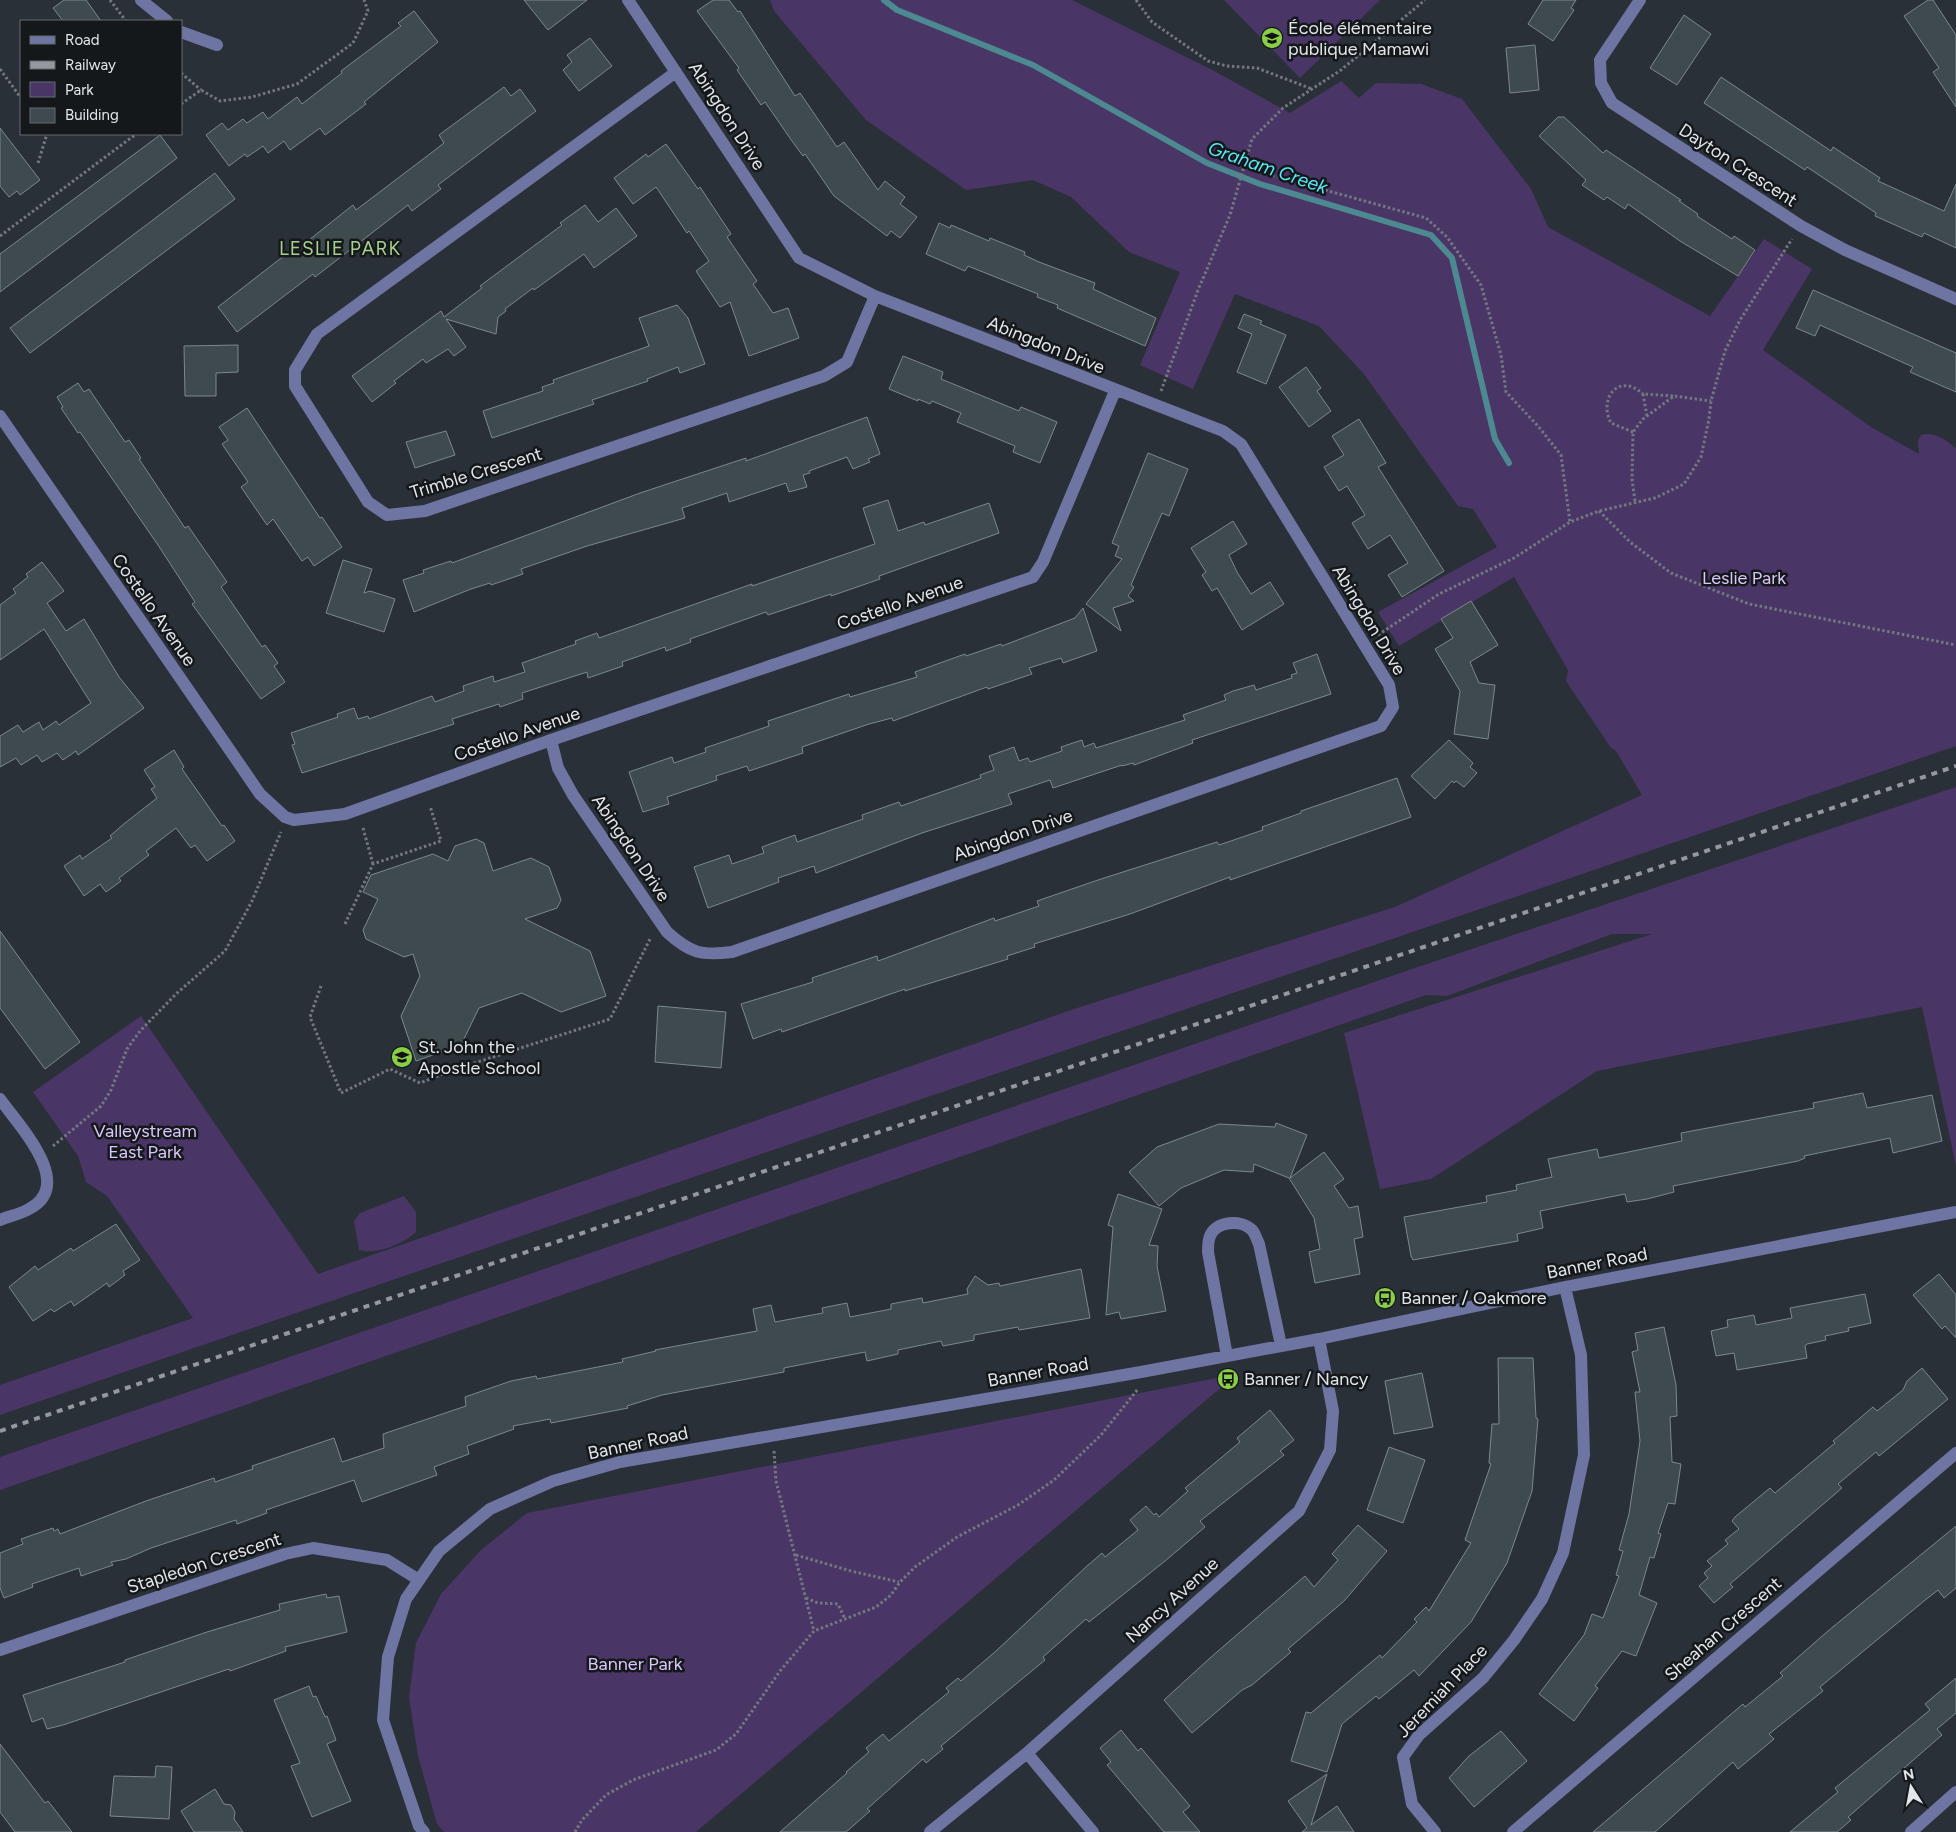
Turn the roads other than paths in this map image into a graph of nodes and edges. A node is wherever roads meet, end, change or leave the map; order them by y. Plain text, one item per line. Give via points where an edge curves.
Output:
1 (141, 0) edge
2 (628, 0) edge
3 (1640, 0) edge
4 (166, 20) edge
5 (182, 32) edge
6 (217, 45) dead end
7 (676, 72) junction
8 (876, 296) junction
9 (1956, 299) edge
10 (1115, 391) junction
11 (0, 416) edge
12 (552, 740) junction
13 (0, 1099) edge
14 (1956, 1212) edge
15 (0, 1220) edge
16 (1566, 1287) junction
17 (1320, 1339) junction
18 (1281, 1346) junction
19 (1227, 1356) junction
20 (1956, 1453) edge
21 (419, 1580) junction
22 (0, 1650) edge
23 (1027, 1753) junction
24 (1956, 1792) edge
25 (424, 1832) edge
26 (930, 1832) edge
27 (1093, 1832) edge
28 (1435, 1832) edge
29 (1513, 1832) edge
30 (1911, 1832) edge

1 - 4 street
2 - 7 street, Abingdon Drive
3 - 9 street, Dayton Crescent via 1600,60 1601,83 1612,104 1801,226 1845,250
5 - 6 street
7 - 8 street, Abingdon Drive via 799,258
7 - 8 street, Trimble Crescent via 318,334 295,370 295,386 368,502 387,515 425,511 824,376 847,362
8 - 10 street, Abingdon Drive
10 - 12 street, Costello Avenue via 1043,562 1032,577
10 - 12 street, Abingdon Drive via 1222,431 1241,444 1389,685 1393,707 1381,726 732,952 707,955 683,947 667,932 573,795 558,768
11 - 12 street, Costello Avenue via 260,794 285,817 294,820 345,814
13 - 15 street via 41,1156 49,1177 45,1196 30,1209
14 - 16 street, Banner Road
16 - 17 street, Banner Road
16 - 28 street, Jeremiah Place via 1581,1355 1584,1455 1563,1553 1542,1599 1514,1640 1483,1678 1419,1735 1403,1757 1412,1804
17 - 18 street, Banner Road
17 - 23 street, Nancy Avenue via 1333,1411 1330,1450 1300,1511
18 - 19 street, Banner Road
18 - 19 street via 1259,1244 1253,1230 1231,1222 1219,1226 1210,1235 1208,1252
19 - 21 street, Banner Road via 620,1462 553,1481 490,1509 439,1550
20 - 29 street, Sheahan Crescent
21 - 22 street, Stapledon Crescent via 387,1560 313,1548 285,1554
21 - 25 street, Banner Road via 406,1599 388,1657 383,1720 419,1826
23 - 26 street, Nancy Avenue
23 - 27 street
24 - 30 street

